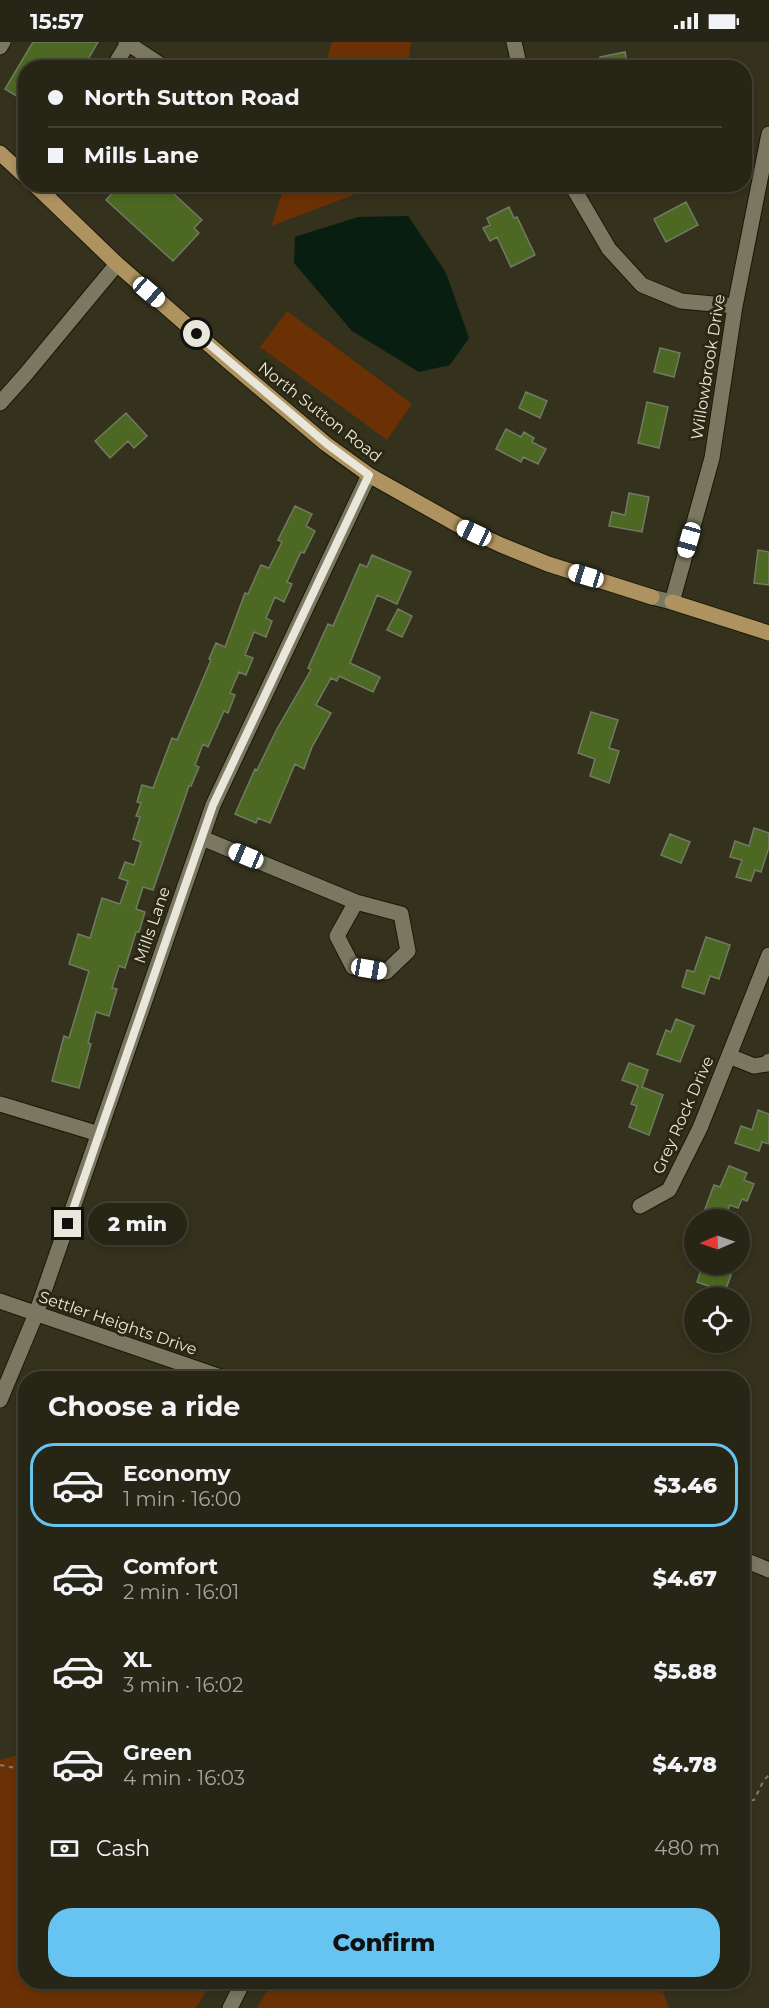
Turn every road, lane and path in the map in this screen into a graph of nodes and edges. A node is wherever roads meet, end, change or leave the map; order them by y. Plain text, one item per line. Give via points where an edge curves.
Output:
1 (3, 42) edge
2 (514, 42) edge
3 (127, 43) edge
4 (0, 47) edge
5 (117, 60) edge
6 (153, 60) edge
7 (518, 60) edge
8 (769, 134) edge
9 (0, 153) edge
10 (18, 170) edge
11 (42, 192) edge
12 (576, 192) edge
13 (117, 264) junction
14 (735, 306) junction
15 (0, 402) edge
16 (369, 475) junction
17 (652, 597) joint
18 (672, 603) junction
19 (769, 633) edge
20 (202, 838) junction
21 (356, 902) junction
22 (769, 955) edge
23 (729, 1056) junction
24 (769, 1061) edge
25 (1, 1106) edge
26 (99, 1134) junction
27 (640, 1206) dead end
28 (0, 1301) edge
29 (36, 1314) junction
30 (203, 1371) edge
31 (0, 1400) edge
32 (750, 1562) edge
33 (769, 1570) edge
34 (0, 1765) edge
35 (18, 1768) edge
36 (769, 1775) edge
37 (750, 1800) edge
38 (240, 1989) edge
39 (230, 2008) edge

1 - 4 street
2 - 7 street
3 - 5 street
3 - 6 street
8 - 14 street, Willowbrook Drive
9 - 10 main road
11 - 13 main road, North Sutton Road
12 - 14 street via 609,249 642,285 681,301
13 - 15 street
13 - 16 main road, North Sutton Road via 327,444
14 - 18 street, Willowbrook Drive via 712,458
16 - 17 main road, North Sutton Road via 501,546
16 - 20 street, Mills Lane via 247,731
17 - 18 street, North Sutton Road
18 - 19 main road, North Sutton Road
20 - 21 street
20 - 26 street, Mills Lane
21 - 21 street via 338,936 353,967 386,972 408,951 401,915
22 - 23 street, Grey Rock Drive
23 - 24 street, Grey Rock Drive via 754,1066
23 - 27 street, Grey Rock Drive via 669,1190
25 - 26 street
26 - 29 street, Mills Lane
28 - 29 street, Settler Heights Drive
29 - 30 street, Settler Heights Drive
29 - 31 street, Mills Lane
32 - 33 street
34 - 35 path
36 - 37 path via 754,1800
38 - 39 street

